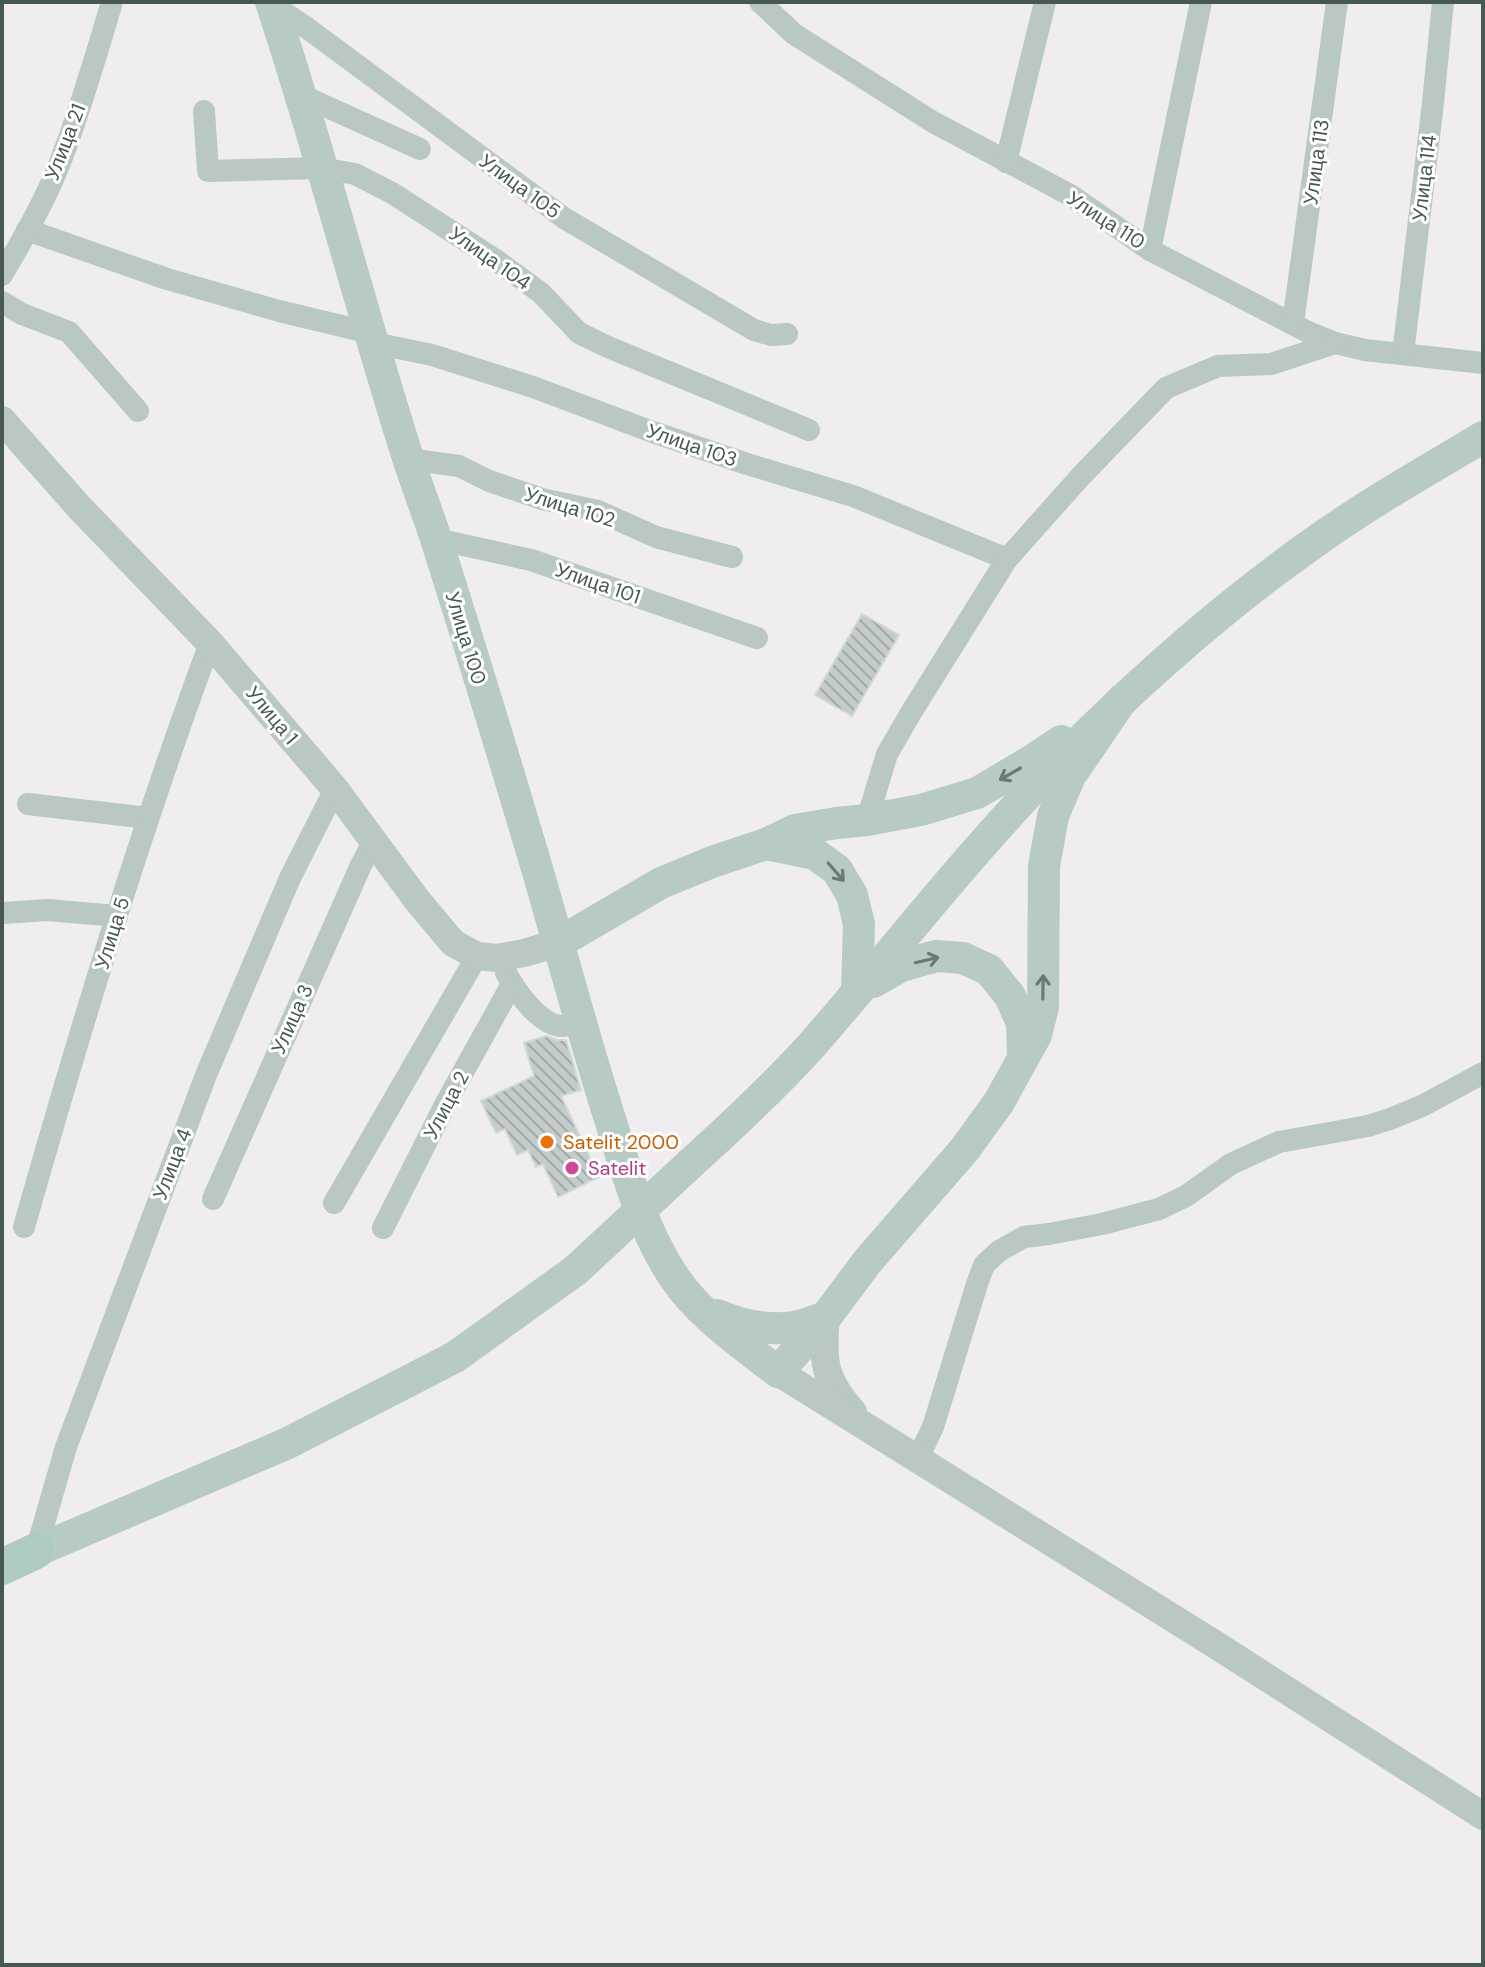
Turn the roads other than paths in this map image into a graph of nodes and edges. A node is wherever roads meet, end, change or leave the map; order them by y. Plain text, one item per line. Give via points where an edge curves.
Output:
1 (112, 2) edge
2 (1045, 2) edge
3 (1201, 2) edge
4 (1337, 2) edge
5 (1443, 2) edge
6 (271, 3) edge
7 (763, 3) edge
8 (301, 95) junction
9 (204, 111) dead end
10 (420, 149) dead end
11 (1006, 162) junction
12 (321, 168) junction
13 (27, 230) junction
14 (1150, 250) junction
15 (2, 275) edge
16 (2, 302) edge
17 (1293, 323) junction
18 (787, 334) dead end
19 (372, 338) junction
20 (1335, 343) junction
21 (1403, 354) junction
22 (1483, 363) edge
23 (138, 411) dead end
24 (2, 420) edge
25 (809, 430) dead end
26 (1483, 437) edge
27 (408, 459) junction
28 (436, 539) junction
29 (732, 557) dead end
30 (1007, 559) junction
31 (757, 638) dead end
32 (210, 643) junction
33 (1122, 700) junction
34 (335, 789) junction
35 (28, 804) dead end
36 (148, 818) junction
37 (867, 820) junction
38 (374, 841) junction
39 (766, 844) junction
40 (2, 913) edge
41 (117, 916) junction
42 (558, 943) junction
43 (487, 957) junction
44 (512, 984) junction
45 (857, 992) junction
46 (580, 1024) junction
47 (1023, 1061) junction
48 (1483, 1073) edge
49 (213, 1199) dead end
50 (334, 1203) dead end
51 (24, 1227) dead end
52 (383, 1228) dead end
53 (698, 1306) junction
54 (826, 1317) junction
55 (778, 1372) junction
56 (864, 1424) junction
57 (918, 1458) junction
58 (36, 1551) junction
59 (2, 1564) edge
60 (1483, 1816) edge

1 - 13 street, Улица 21 via 60,163
2 - 11 street
3 - 14 street
4 - 17 street, Улица 113
5 - 21 street, Улица 114
6 - 8 main road, Улица 100
6 - 18 street, Улица 105 via 564,218 754,330
7 - 11 street, Улица 110 via 794,34 828,57
8 - 10 street
8 - 12 main road, Улица 100
9 - 12 street, Улица 104 via 208,171
11 - 14 street, Улица 110 via 1072,196
12 - 19 main road, Улица 100
12 - 25 street, Улица 104 via 355,174 392,193 541,293 579,333
13 - 15 street, Улица 21
13 - 19 street via 167,279
14 - 17 street, Улица 110
16 - 23 street via 69,332
17 - 20 street, Улица 110
19 - 27 main road, Улица 100
19 - 30 street, Улица 103 via 853,496
20 - 21 street, Улица 110
20 - 30 street via 1271,364 1218,366 1166,388
21 - 22 street, Улица 110
24 - 32 street, Улица 1
26 - 33 main road via 1320,538 1205,626
27 - 28 main road, Улица 100
27 - 29 street, Улица 102 via 459,466 542,499 598,511 656,537
28 - 31 street, Улица 101 via 531,560
28 - 42 main road, Улица 100
30 - 37 street via 887,754
32 - 34 street, Улица 1
32 - 36 street, Улица 5
33 -> 37 main road via 977,793
33 - 45 main road via 1044,777
47 -> 33 main road via 1043,1007 1044,866 1053,816 1070,776
34 - 38 street, Улица 1
34 - 58 street, Улица 4 via 290,878 206,1075 66,1447
35 - 36 street
36 - 41 street, Улица 5
37 - 39 main road via 795,830
38 - 43 street, Улица 1 via 453,943
38 - 49 street, Улица 3
39 - 42 main road via 661,883
39 -> 45 main road via 815,854 837,870 852,895 859,924
40 - 41 street via 48,910
41 - 51 street, Улица 5
42 - 43 street
42 - 46 main road, Улица 100
43 - 44 street
43 - 50 street
44 - 46 street via 540,1018 559,1026
44 - 52 street, Улица 2
45 -> 47 main road via 901,966 936,956 963,958 989,970 1010,996 1022,1023
45 - 58 main road, bridge via 753,1107 576,1270 455,1357 288,1443
46 - 53 main road, Улица 100 via 653,1240 674,1278
47 - 54 main road via 965,1149
48 - 57 street via 1390,1119 1267,1147 1159,1209 1024,1237 999,1251 984,1265 933,1427
53 - 54 main road via 738,1324 768,1327 794,1327
53 - 55 main road, Улица 100
54 - 55 main road
54 - 56 street via 827,1371 838,1396
55 - 56 street
56 - 57 street
57 - 60 street
58 - 59 main road

